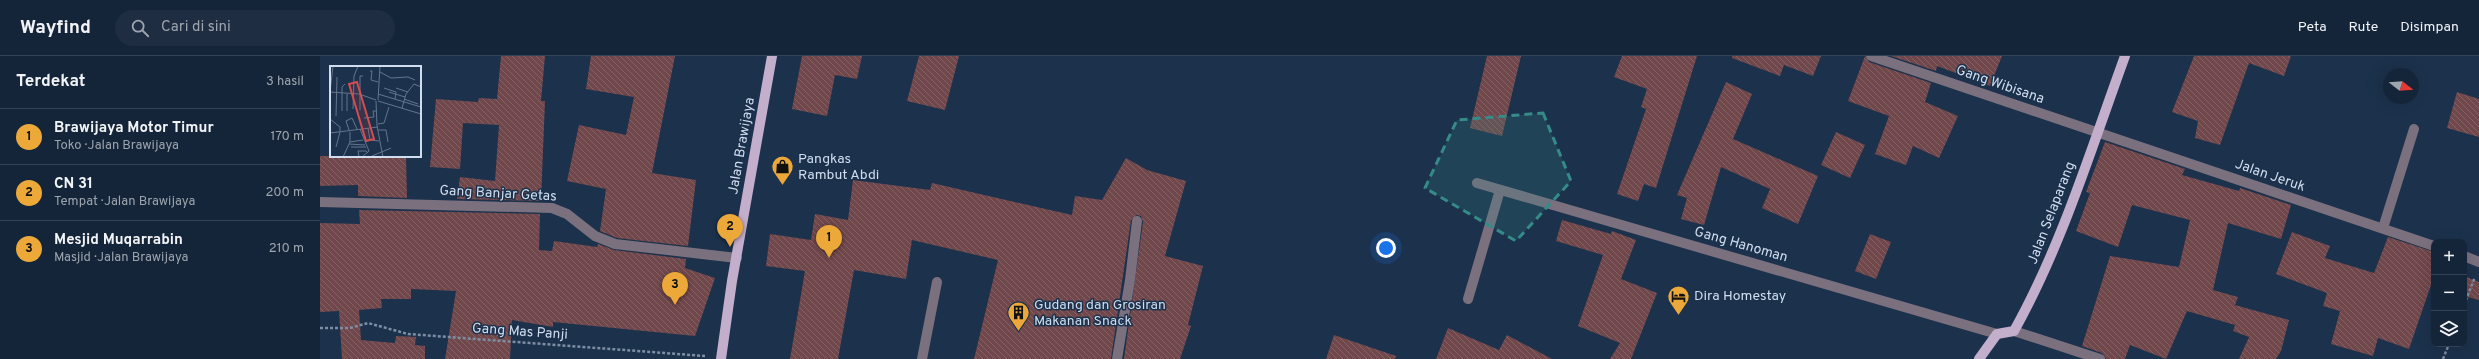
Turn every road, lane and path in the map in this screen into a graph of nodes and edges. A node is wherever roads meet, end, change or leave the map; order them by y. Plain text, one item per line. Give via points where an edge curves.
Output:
1 (772, 56) edge
2 (1871, 56) edge
3 (2125, 56) edge
4 (2414, 129) dead end
5 (2097, 133) junction
6 (1477, 183) dead end
7 (1500, 190) junction
8 (320, 202) edge
9 (1137, 221) dead end
10 (2383, 228) junction
11 (2431, 245) edge
12 (2467, 257) edge
13 (737, 258) junction
14 (2479, 262) edge
15 (2476, 273) dead end
16 (937, 282) dead end
17 (2467, 297) edge
18 (1468, 299) dead end
19 (320, 328) edge
20 (2014, 331) junction
21 (1997, 334) junction
22 (2448, 347) edge
23 (721, 358) edge
24 (922, 359) edge
25 (1117, 359) edge
26 (1979, 359) edge
27 (2100, 359) edge
28 (2443, 359) edge

1 - 13 main road, Jalan Brawijaya
2 - 5 street, Gang Wibisana
3 - 5 main road, Jalan Selaparang
4 - 10 street
5 - 10 street, Jalan Jeruk
5 - 20 main road, Jalan Selaparang via 2048,264
6 - 7 street, Gang Hanoman
7 - 18 street
7 - 21 street, Gang Hanoman
8 - 13 street, Gang Banjar Getas via 552,208 567,214 596,236 614,244
9 - 25 street
10 - 11 street, Jalan Jeruk
12 - 14 street
13 - 23 main road, Jalan Brawijaya
15 - 17 path
16 - 24 street
19 - 23 path, Gang Mas Panji via 350,328 368,323 408,334
20 - 21 main road
20 - 27 street
21 - 26 main road
22 - 28 path

